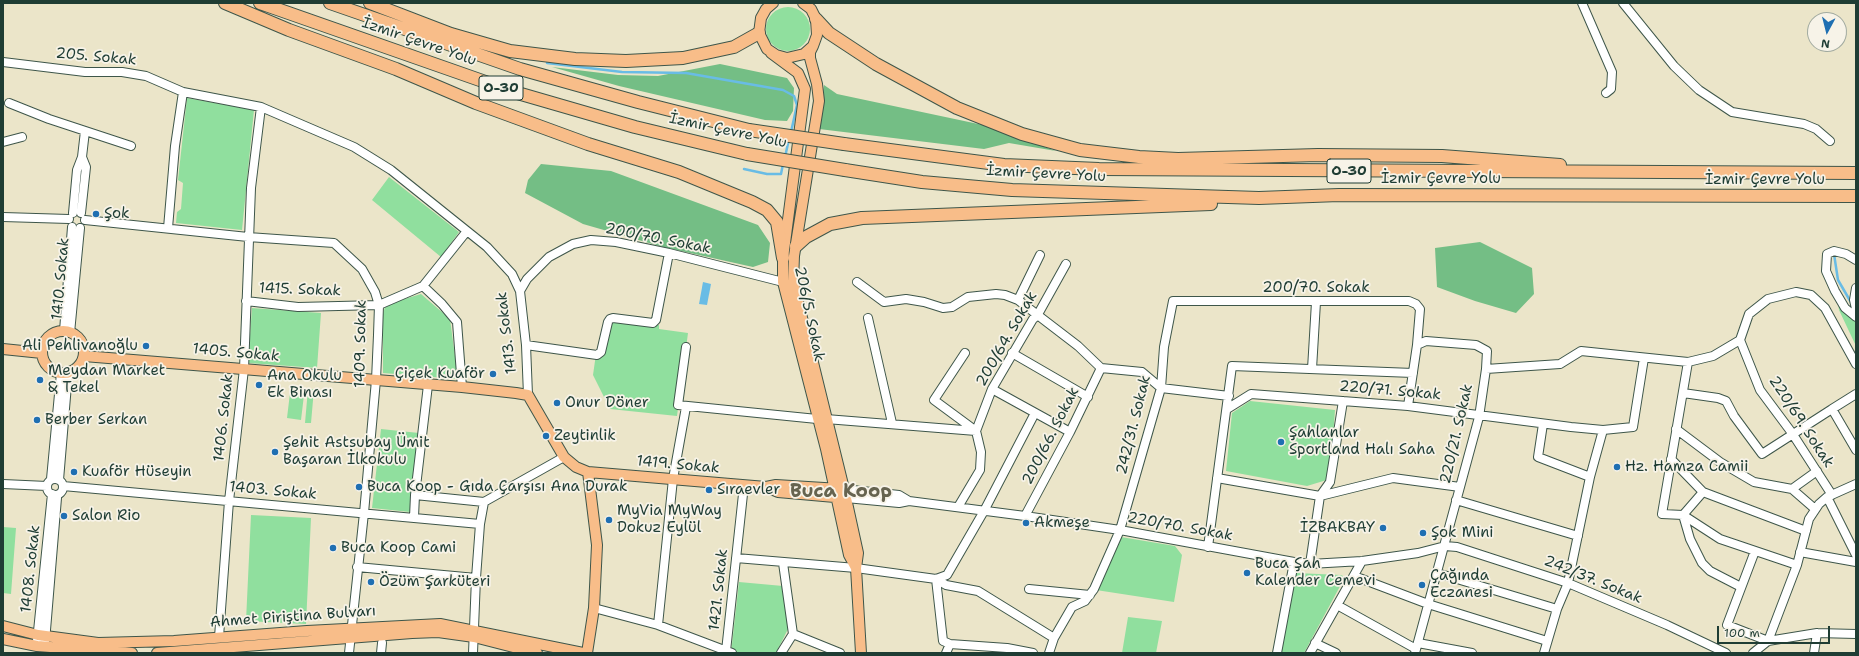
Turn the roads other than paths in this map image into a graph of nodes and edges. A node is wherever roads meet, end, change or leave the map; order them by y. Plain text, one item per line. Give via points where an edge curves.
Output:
1 (225, 3) edge
2 (260, 3) edge
3 (330, 3) edge
4 (370, 3) edge
5 (803, 3) edge
6 (1582, 3) edge
7 (1623, 3) edge
8 (770, 4) edge
9 (816, 19) junction
10 (759, 33) junction
11 (813, 46) junction
12 (771, 52) junction
13 (3, 62) edge
14 (183, 92) junction
15 (1606, 93) dead end
16 (9, 103) dead end
17 (260, 106) junction
18 (85, 131) junction
19 (22, 137) dead end
20 (1830, 141) dead end
21 (3, 142) edge
22 (131, 146) dead end
23 (1673, 172) junction
24 (1856, 173) edge
25 (1856, 196) edge
26 (1259, 198) junction
27 (3, 217) edge
28 (77, 220) junction
29 (168, 228) junction
30 (467, 231) junction
31 (248, 237) junction
32 (796, 246) junction
33 (669, 253) junction
34 (1040, 255) dead end
35 (783, 258) junction
36 (1856, 260) edge
37 (1066, 264) dead end
38 (783, 282) junction
39 (857, 282) dead end
40 (423, 286) junction
41 (1856, 288) edge
42 (520, 291) junction
43 (1018, 300) junction
44 (246, 301) junction
45 (1173, 301) joint
46 (1316, 302) junction
47 (379, 305) junction
48 (1856, 309) edge
49 (1037, 316) junction
50 (1856, 317) edge
51 (868, 318) dead end
52 (67, 332) junction
53 (1740, 340) junction
54 (526, 345) junction
55 (1417, 345) junction
56 (686, 347) dead end
57 (3, 349) edge
58 (42, 353) junction
59 (1012, 353) junction
60 (965, 354) dead end
61 (84, 356) junction
62 (1644, 358) junction
63 (1688, 362) junction
64 (1856, 364) edge
65 (1101, 368) junction
66 (244, 369) junction
67 (1312, 369) junction
68 (1486, 369) junction
69 (64, 373) junction
70 (1413, 373) junction
71 (376, 380) junction
72 (428, 385) junction
73 (462, 387) junction
74 (1161, 388) junction
75 (992, 389) junction
76 (1682, 393) junction
77 (1856, 394) edge
78 (528, 396) junction
79 (1229, 396) junction
80 (1088, 397) junction
81 (1343, 401) junction
82 (1408, 406) junction
83 (686, 407) junction
84 (1227, 409) junction
85 (1832, 409) junction
86 (1035, 413) junction
87 (1479, 416) junction
88 (822, 419) junction
89 (892, 423) junction
90 (1543, 424) junction
91 (1676, 429) junction
92 (1603, 430) junction
93 (976, 431) junction
94 (1070, 432) junction
95 (1792, 433) junction
96 (1856, 450) edge
97 (564, 457) junction
98 (1671, 459) junction
99 (1817, 471) junction
100 (588, 472) junction
101 (1590, 477) junction
102 (1217, 478) junction
103 (673, 479) junction
104 (55, 483) junction
105 (3, 484) edge
106 (1856, 484) edge
107 (744, 486) junction
108 (1460, 487) junction
109 (1792, 489) junction
110 (1703, 492) junction
111 (840, 493) junction
112 (55, 495) junction
113 (415, 495) junction
114 (1320, 496) junction
115 (1829, 496) junction
116 (1456, 500) junction
117 (229, 501) junction
118 (484, 502) junction
119 (958, 507) junction
120 (1816, 509) junction
121 (984, 511) junction
122 (364, 513) junction
123 (1683, 515) junction
124 (414, 516) junction
125 (1026, 516) junction
126 (480, 524) junction
127 (1120, 530) junction
128 (1806, 531) junction
129 (1578, 536) junction
130 (1445, 546) junction
131 (1208, 547) junction
132 (1755, 551) junction
133 (1800, 552) junction
134 (1856, 555) edge
135 (736, 558) junction
136 (1362, 561) junction
137 (1294, 562) junction
138 (1856, 562) edge
139 (783, 563) junction
140 (1310, 564) junction
141 (1797, 565) junction
142 (357, 567) junction
143 (856, 568) junction
144 (1437, 573) junction
145 (1354, 576) junction
146 (476, 578) junction
147 (936, 580) junction
148 (1568, 583) junction
149 (1741, 587) junction
150 (1029, 589) dead end
151 (1090, 595) junction
152 (1428, 604) junction
153 (1337, 605) junction
154 (594, 608) junction
155 (1557, 608) junction
156 (658, 625) junction
157 (3, 626) edge
158 (351, 633) junction
159 (1817, 633) junction
160 (474, 634) junction
161 (793, 634) junction
162 (1856, 634) edge
163 (42, 635) junction
164 (219, 637) junction
165 (1054, 638) junction
166 (3, 639) edge
167 (1547, 641) junction
168 (1768, 641) junction
169 (382, 643) dead end
170 (1315, 643) junction
171 (950, 644) junction
172 (41, 647) junction
173 (1416, 648) edge
174 (257, 649) edge
175 (1006, 650) edge
176 (729, 652) edge
177 (132, 653) edge
178 (157, 653) edge
179 (349, 653) edge
180 (381, 653) edge
181 (472, 653) edge
182 (537, 653) edge
183 (583, 653) edge
184 (587, 653) edge
185 (781, 653) edge
186 (840, 653) edge
187 (861, 653) edge
188 (946, 653) edge
189 (1033, 653) edge
190 (1049, 653) edge
191 (1277, 653) edge
192 (1310, 653) edge
193 (1336, 653) edge
194 (1472, 653) edge
195 (1544, 653) edge
196 (1726, 653) edge
197 (1753, 653) edge
198 (1814, 653) edge

1 - 35 highway via 498,111 588,144 679,172 752,202 767,210 777,222
2 - 26 highway, İzmir Çevre Yolu / O-30, bridge via 514,92 635,127 747,154 922,182 1012,190
3 - 23 highway, İzmir Çevre Yolu / O-30, bridge via 520,69 638,102 749,130 844,144 1004,164 1099,169
4 - 10 highway via 451,34 510,51 575,59 626,61 683,58 734,47
5 - 9 main road via 811,9
6 - 15 street via 1612,72 1611,89
7 - 20 street via 1674,66 1699,90 1732,112 1804,124 1816,128
8 - 10 main road via 761,18
9 - 11 main road, 206/5. Sokak via 818,30
9 - 23 highway via 829,33 876,64 957,108 1022,134 1080,150 1178,159 1318,155 1442,156
10 - 12 main road, 206/5. Sokak via 763,44
11 - 12 main road via 804,54 793,58
11 - 32 main road, 206/5. Sokak via 810,58 819,101
12 - 35 main road, 206/5. Sokak via 798,73 805,89
13 - 14 street, 205. Sokak via 146,76
14 - 17 street, 1413. Sokak
14 - 29 street via 175,146
16 - 18 street
17 - 30 street, 1413. Sokak via 354,148 391,170
17 - 31 street, 1406. Sokak
18 - 22 street
18 - 28 street, 1410. Sokak via 82,157 86,167
19 - 21 street
23 - 24 highway, İzmir Çevre Yolu / O-30
25 - 26 highway, İzmir Çevre Yolu / O-30 via 1338,195
26 - 32 highway via 1217,203 862,218 830,224 806,237
27 - 28 street, 1409. Sokak
28 - 29 street, 1409. Sokak
28 - 52 street, 1410. Sokak
29 - 31 street, 1409. Sokak
30 - 40 street, 1415. Sokak
30 - 42 street, 1413. Sokak via 500,260 512,274
31 - 44 street, 1406. Sokak
31 - 47 street, 1409. Sokak via 334,243 362,269
32 - 88 main road, 206/5. Sokak via 793,282
33 - 38 street, 200/70. Sokak
33 - 42 street, 200/70. Sokak via 616,242 582,241 549,257 527,279
33 - 54 street via 655,321 649,324 610,319 601,352 598,354
34 - 43 street
35 - 38 main road, 206/5. Sokak
36 - 50 street via 1834,251 1827,254 1826,271 1845,308
37 - 49 street, 200/64. Sokak
38 - 88 main road, 206/5. Sokak
39 - 43 street via 884,302 906,299 943,308 952,307 968,297 996,294
40 - 47 street, 1415. Sokak
40 - 73 street via 457,322
41 - 48 street
42 - 54 street, 1413. Sokak
43 - 49 street
44 - 47 street, 1415. Sokak via 298,307
44 - 66 street, 1406. Sokak
45 - 46 street, 200/70. Sokak
45 - 74 street, 242/31. Sokak via 1164,347
46 - 55 street, 200/70. Sokak via 1409,301 1420,309
46 - 67 street
47 - 71 street, 1409. Sokak
49 - 59 street, 200/64. Sokak
49 - 65 street via 1078,346
51 - 89 street
52 - 58 main road via 57,332 48,338
52 - 61 main road via 81,342
53 - 63 street via 1713,356
53 - 64 street via 1749,314 1768,299 1796,292 1811,295 1825,308
53 - 95 street, 220/69. Sokak via 1760,390
54 - 78 street, 1413. Sokak
55 - 68 street, 220/21. Sokak via 1426,341 1476,345 1487,350
55 - 70 street
56 - 83 street via 678,405
57 - 58 main road
58 - 69 main road via 50,369
59 - 75 street, 200/64. Sokak
59 - 80 street
60 - 93 street via 934,400
61 - 66 main road, 1405. Sokak
61 - 69 main road via 78,367
62 - 63 street
62 - 68 street via 1581,351 1560,364
62 - 92 street, 220/71. Sokak via 1633,427
63 - 76 street
65 - 74 street via 1142,372
65 - 80 street, 200/66. Sokak
66 - 71 main road, 1405. Sokak
66 - 117 street, 1406. Sokak
67 - 70 street
67 - 79 street via 1232,366
68 - 87 street, 220/21. Sokak
69 - 104 street
70 - 82 street
71 - 72 main road, 1405. Sokak
71 - 122 street, 1409. Sokak
72 - 73 main road, 1405. Sokak
72 - 113 street
73 - 78 main road, 1405. Sokak
74 - 79 street
74 - 127 street, 242/31. Sokak
75 - 86 street
75 - 93 street, 200/64. Sokak
76 - 91 street
76 - 95 street via 1726,401 1762,454
77 - 85 street
78 - 97 main road, 1413. Sokak
79 - 84 street
80 - 94 street, 200/66. Sokak
81 - 82 street, 220/71. Sokak
81 - 84 street, 220/71. Sokak via 1251,394
81 - 114 street via 1330,482
82 - 87 street, 220/71. Sokak
83 - 88 street
83 - 103 street
84 - 102 street
85 - 95 street
85 - 96 street
86 - 94 street
86 - 121 street
87 - 90 street, 220/71. Sokak
87 - 108 street, 220/21. Sokak
88 - 89 street
88 - 111 main road, 206/5. Sokak
89 - 93 street
90 - 92 street, 220/71. Sokak
90 - 101 street via 1538,457
91 - 98 street
91 - 109 street via 1720,462 1754,482
92 - 101 street
93 - 119 street via 981,452 980,470
94 - 125 street, 200/66. Sokak
95 - 99 street, 220/69. Sokak
97 - 100 main road, 1413. Sokak via 576,467
97 - 118 street
98 - 110 street
98 - 123 street via 1662,514
99 - 109 street
99 - 115 street, 220/69. Sokak
100 - 103 main road, 1419. Sokak
100 - 154 main road via 596,545
101 - 129 street
102 - 114 street
102 - 131 street
103 - 107 main road, 1419. Sokak
103 - 156 street
104 - 105 street, 1403. Sokak
104 - 112 street via 48,491
104 - 112 street via 62,492
104 - 117 street, 1403. Sokak
106 - 115 street
107 - 111 main road, 1419. Sokak via 776,485
107 - 135 street, 1421. Sokak
108 - 114 street via 1393,478
108 - 116 street, 220/21. Sokak
109 - 120 street
110 - 123 street
110 - 128 street
111 - 119 street, 220/70. Sokak via 899,503 909,501
111 - 143 main road, 206/5. Sokak via 858,553
112 - 163 street, 1408. Sokak
113 - 118 street
113 - 124 street
114 - 140 street
115 - 120 street
115 - 134 street, 220/69. Sokak
116 - 129 street
116 - 130 street, 220/21. Sokak
117 - 122 street, 1403. Sokak
117 - 164 street, 1406. Sokak
118 - 126 street
119 - 121 street, 220/70. Sokak
120 - 128 street via 1809,519
121 - 125 street, 220/70. Sokak
121 - 147 street via 947,575
122 - 124 street, 1403. Sokak
122 - 142 street, 1409. Sokak
123 - 132 street via 1720,539
123 - 149 street via 1690,539 1702,563
124 - 126 street, 1403. Sokak
125 - 127 street, 220/70. Sokak
126 - 146 street
127 - 131 street, 220/70. Sokak
127 - 151 street, 242/31. Sokak
128 - 133 street
129 - 148 street
130 - 136 street, 220/70. Sokak via 1418,553
130 - 144 street, 220/21. Sokak
130 - 148 street, 242/37. Sokak via 1457,547
131 - 137 street, 220/70. Sokak
132 - 141 street
132 - 149 street
133 - 138 street
133 - 141 street
135 - 139 street
135 - 176 street, 1421. Sokak
136 - 140 street, 220/70. Sokak
136 - 145 street
137 - 140 street, 220/70. Sokak
137 - 191 street
139 - 143 street
139 - 161 street
141 - 168 street
142 - 146 street
142 - 158 street, 1409. Sokak
143 - 147 street
143 - 187 main road, 206/5. Sokak
144 - 152 street, 220/21. Sokak
144 - 155 street
145 - 152 street
145 - 153 street
146 - 160 street
147 - 165 street via 946,585 978,591
147 - 171 street via 943,641
148 - 155 street
148 - 196 street, 242/37. Sokak via 1670,626
149 - 168 street via 1727,625
150 - 151 street
151 - 165 street via 1085,601 1072,607
152 - 167 street
152 - 173 street, 220/21. Sokak
153 - 170 street
153 - 173 street
154 - 156 street
154 - 184 main road
155 - 167 street
156 - 176 street
157 - 163 main road, Ahmet Piriştina Bulvarı
158 - 160 main road, Ahmet Piriştina Bulvarı via 440,624
158 - 164 main road, Ahmet Piriştina Bulvarı
158 - 174 main road, Ahmet Piriştina Bulvarı
158 - 179 street, 1409. Sokak
159 - 162 street
159 - 168 street
159 - 198 street
160 - 181 street
160 - 182 main road, Ahmet Piriştina Bulvarı
160 - 183 main road, Ahmet Piriştina Bulvarı
161 - 185 street
161 - 186 street
163 - 164 main road, Ahmet Piriştina Bulvarı via 98,643
163 - 172 street, 1408. Sokak
165 - 190 street
166 - 172 main road
167 - 195 street
168 - 197 street
169 - 180 street
170 - 192 street
170 - 193 street
171 - 175 street
171 - 188 street
172 - 177 main road
173 - 194 street
174 - 178 main road, Ahmet Piriştina Bulvarı
175 - 189 street

